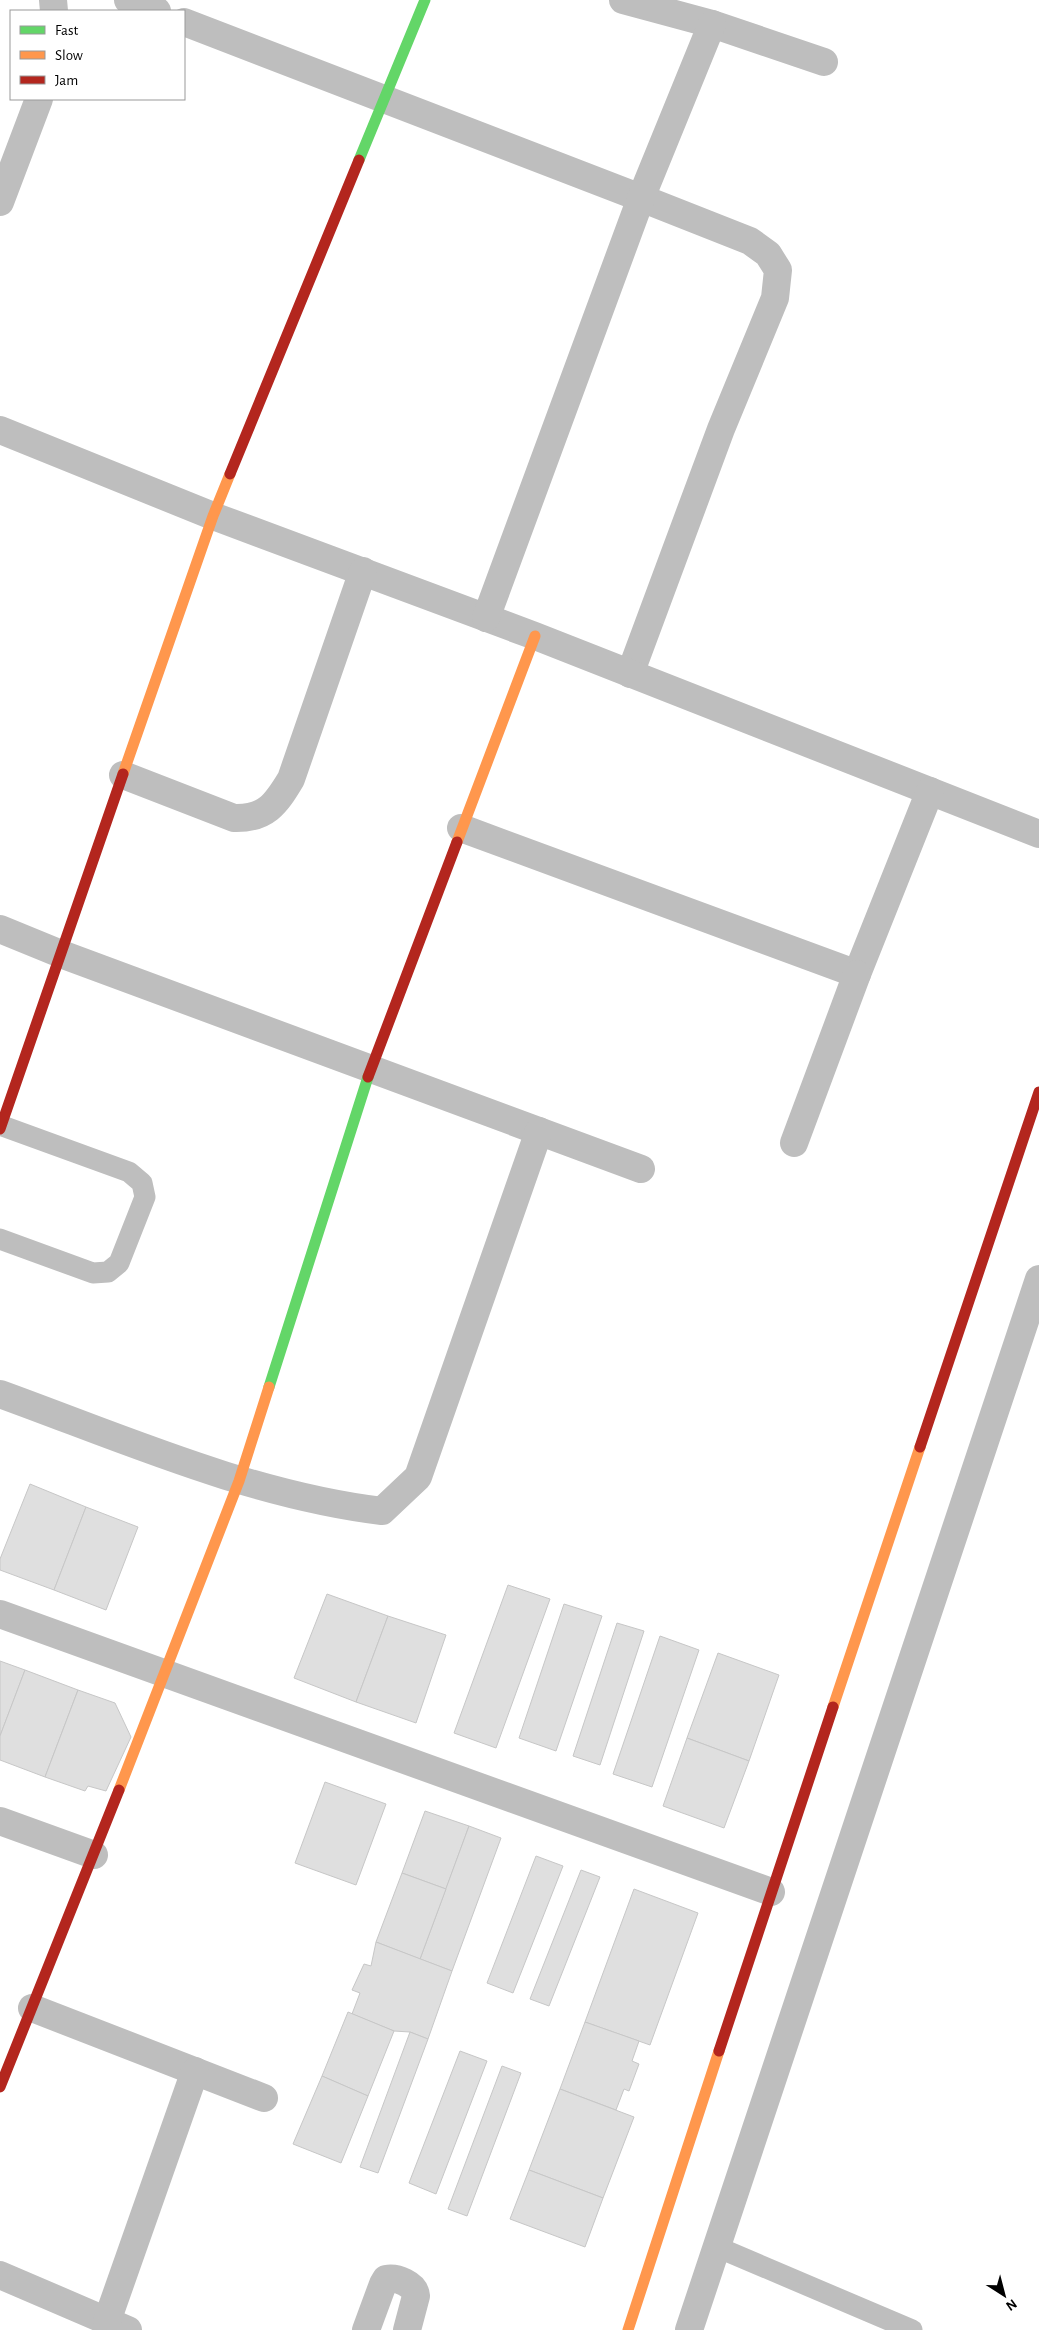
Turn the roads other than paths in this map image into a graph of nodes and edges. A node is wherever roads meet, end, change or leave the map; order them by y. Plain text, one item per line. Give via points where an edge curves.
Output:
1 (128, 0) edge
2 (425, 0) edge
3 (623, 0) edge
4 (154, 10) edge
5 (185, 22) edge
6 (712, 24) junction
7 (824, 62) dead end
8 (39, 100) edge
9 (384, 101) junction
10 (641, 198) junction
11 (0, 202) edge
12 (0, 430) edge
13 (213, 516) junction
14 (363, 571) junction
15 (486, 618) junction
16 (535, 636) junction
17 (630, 674) junction
18 (123, 775) junction
19 (930, 792) junction
20 (461, 828) junction
21 (1039, 834) edge
22 (0, 929) edge
23 (61, 954) junction
24 (857, 974) junction
25 (371, 1068) junction
26 (1039, 1092) edge
27 (0, 1126) edge
28 (539, 1131) junction
29 (794, 1143) dead end
30 (641, 1169) dead end
31 (0, 1239) edge
32 (1039, 1279) edge
33 (0, 1394) edge
34 (239, 1481) junction
35 (0, 1614) edge
36 (164, 1674) junction
37 (0, 1821) edge
38 (94, 1854) junction
39 (771, 1892) junction
40 (32, 2008) junction
41 (195, 2071) junction
42 (0, 2087) edge
43 (264, 2098) dead end
44 (717, 2247) junction
45 (0, 2275) edge
46 (117, 2325) edge
47 (366, 2330) edge
48 (407, 2330) edge
49 (628, 2330) edge
50 (689, 2330) edge
51 (912, 2330) edge

1 - 4 street
2 - 9 street
3 - 6 street
5 - 9 street
6 - 7 street
6 - 10 street
8 - 11 street
9 - 10 street
9 - 13 street
10 - 15 street
10 - 17 street via 750,241 768,254 778,270 775,298 720,429
12 - 13 street
13 - 14 street
13 - 18 street
14 - 15 street
14 - 18 street via 291,778 279,799 266,812 250,819 234,818
15 - 16 street
16 - 17 street
16 - 20 street
17 - 19 street
18 - 23 street
19 - 21 street
19 - 24 street
20 - 24 street
20 - 25 street
22 - 23 street
23 - 25 street
23 - 27 street
24 - 29 street
25 - 28 street
25 - 34 street
26 - 39 street
27 - 31 lane via 129,1172 142,1183 145,1197 119,1263 108,1272 93,1273
28 - 30 street
28 - 34 street via 418,1478 382,1511 346,1507
32 - 44 street
33 - 34 street
34 - 36 street
35 - 36 street
36 - 38 street
36 - 39 street
37 - 38 street
38 - 40 street
39 - 49 street
40 - 41 street
40 - 42 street
41 - 43 street
41 - 46 street
44 - 50 street
44 - 51 lane
45 - 46 street
47 - 48 street via 383,2284 392,2278 416,2290

